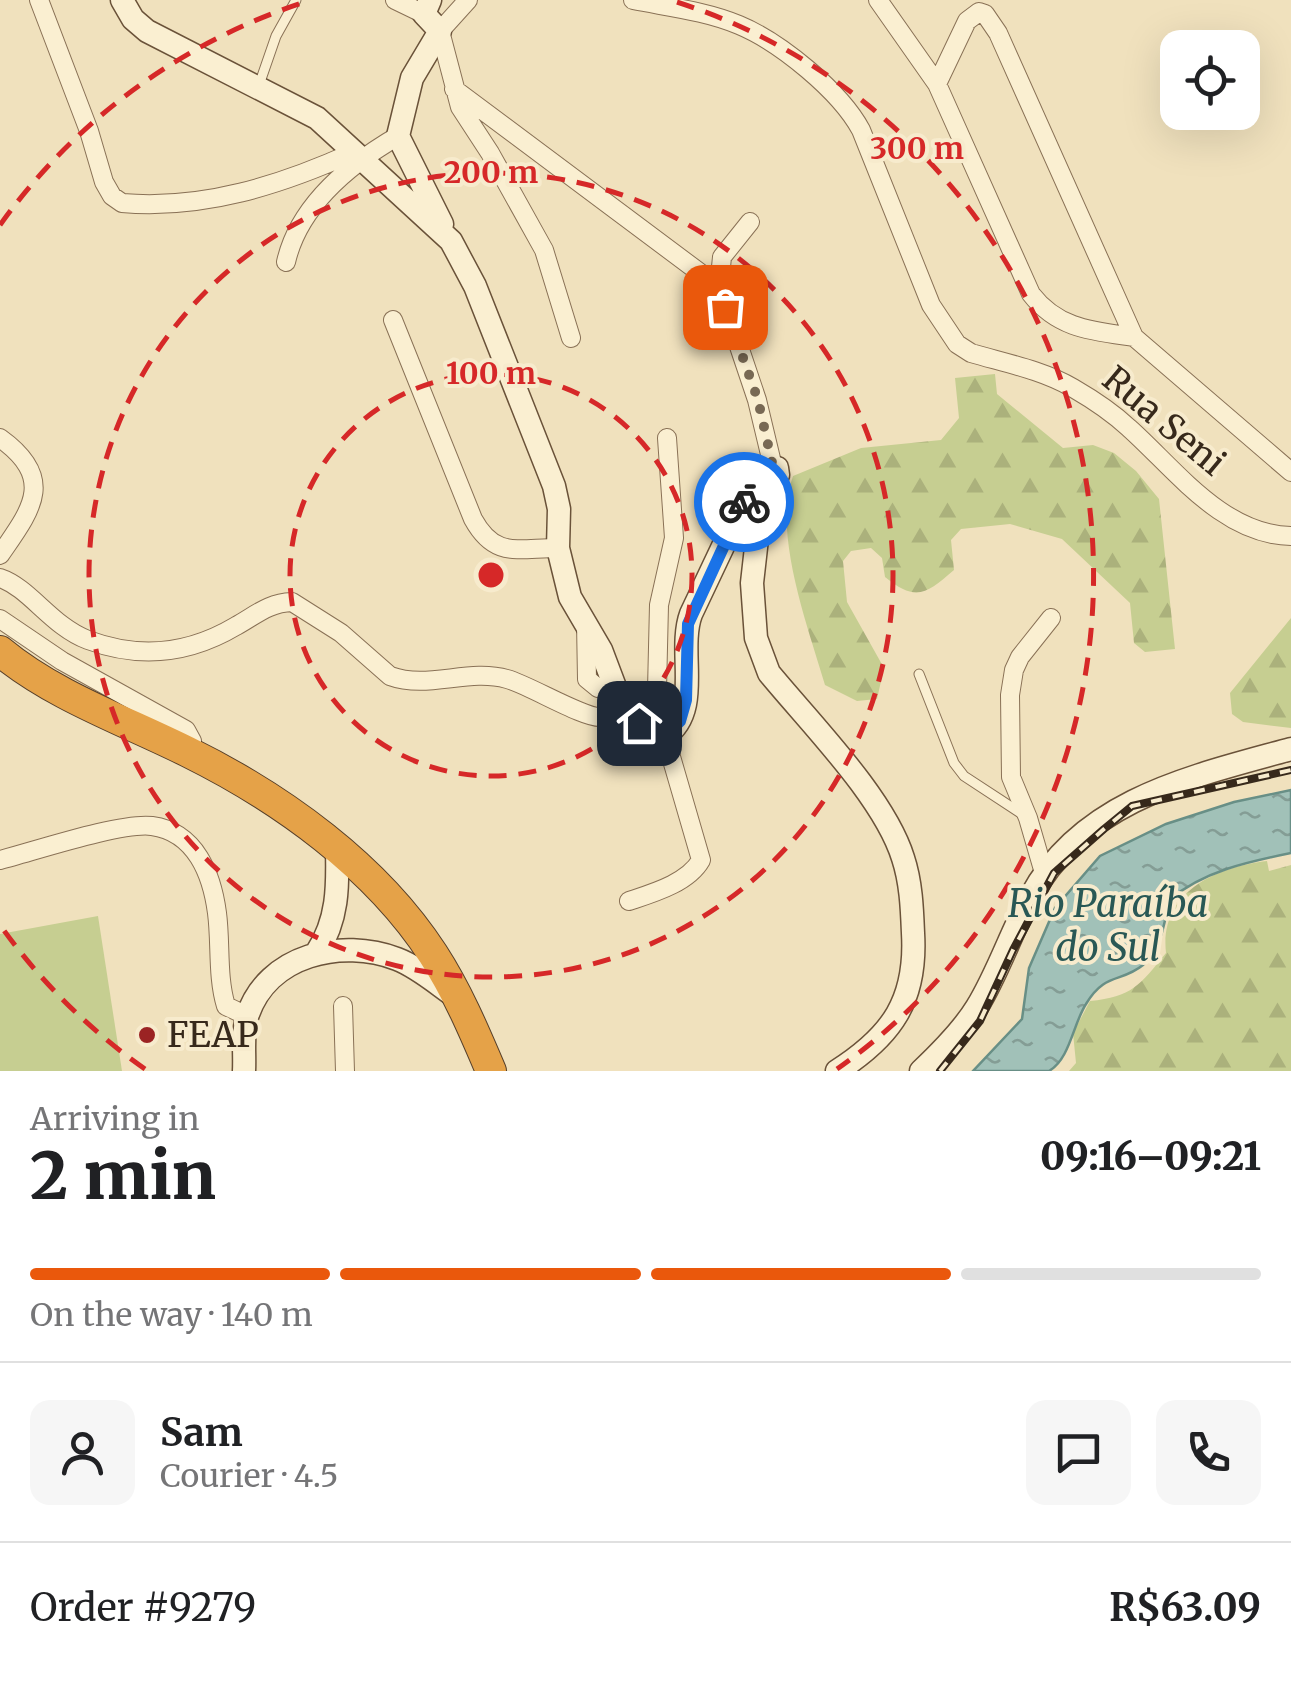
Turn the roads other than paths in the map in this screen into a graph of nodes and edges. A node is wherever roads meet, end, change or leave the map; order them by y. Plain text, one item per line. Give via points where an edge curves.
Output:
1 (39, 0) edge
2 (122, 0) edge
3 (296, 0) edge
4 (395, 0) edge
5 (468, 0) edge
6 (633, 0) edge
7 (878, 0) edge
8 (431, 15) edge
9 (936, 84) junction
10 (258, 88) junction
11 (454, 88) junction
12 (398, 136) junction
13 (357, 155) junction
14 (750, 222) dead end
15 (451, 241) junction
16 (286, 262) dead end
17 (719, 287) junction
18 (394, 320) dead end
19 (571, 338) dead end
20 (1134, 338) junction
21 (0, 438) edge
22 (667, 438) dead end
23 (773, 467) junction
24 (1291, 472) edge
25 (1291, 536) edge
26 (558, 548) junction
27 (0, 555) edge
28 (0, 578) edge
29 (1051, 618) dead end
30 (0, 620) edge
31 (0, 651) edge
32 (919, 674) dead end
33 (619, 701) junction
34 (661, 734) junction
35 (1291, 749) edge
36 (192, 754) junction
37 (1028, 818) junction
38 (336, 848) junction
39 (0, 860) edge
40 (1044, 873) junction
41 (629, 901) dead end
42 (317, 952) junction
43 (459, 999) junction
44 (343, 1006) dead end
45 (247, 1016) junction
46 (244, 1071) edge
47 (345, 1071) edge
48 (490, 1071) edge
49 (837, 1071) edge
50 (920, 1071) edge

1 - 13 street via 104,182 122,203 255,191
2 - 10 street via 146,31
3 - 10 lane
4 - 8 street
5 - 8 street
6 - 25 street, Rua Seni via 738,24 769,41 844,104 861,130 930,305 956,344 1071,386 1128,427 1216,507 1266,534
7 - 9 street
8 - 11 street
8 - 12 street
9 - 20 street via 1044,312 1064,324
9 - 20 street via 967,21 986,14
10 - 13 street via 317,118
11 - 17 street
11 - 19 street via 544,250
12 - 13 street
12 - 15 street
13 - 15 street
13 - 16 street via 305,215
14 - 17 street via 722,257
15 - 26 street via 554,486
17 - 23 street
18 - 26 street via 484,539 508,548
20 - 24 street
21 - 27 street via 13,447 35,488 34,504
22 - 34 street via 674,538 659,605
23 - 34 street via 744,502 691,614 686,700 680,721
23 - 49 street via 778,475 762,506 752,583 761,656 888,825 910,892 913,969 906,1002 870,1048
26 - 33 street via 566,587 606,661
28 - 33 street via 65,630 116,649 172,651 292,602 400,680 506,679 596,718
29 - 37 street via 1020,657 1011,682 1008,765
30 - 36 street via 186,730
31 - 36 highway via 66,693
32 - 37 lane via 954,763
33 - 34 street
34 - 41 street via 700,860 693,872
35 - 40 street via 1131,800 1097,822
36 - 38 highway via 247,781
37 - 40 street
38 - 42 street via 336,906
38 - 43 highway via 406,918
39 - 45 street via 116,829 152,826 178,836 208,870 226,1006
40 - 50 street via 976,1008
42 - 43 street via 392,957
42 - 45 street via 278,974
43 - 48 highway
44 - 47 street
45 - 46 street

